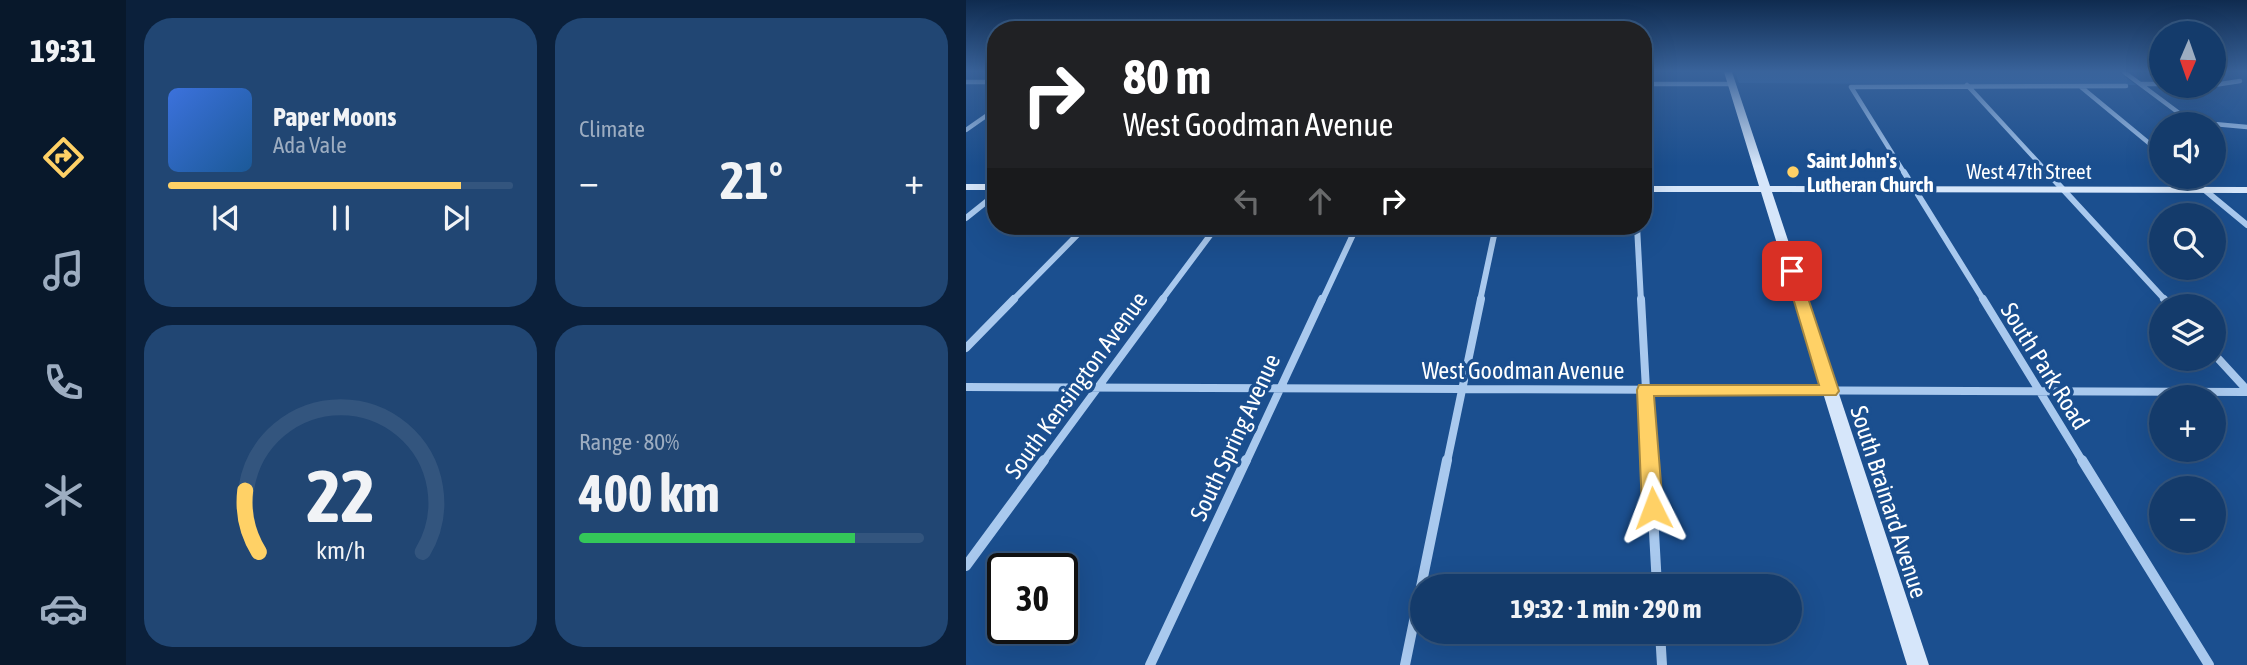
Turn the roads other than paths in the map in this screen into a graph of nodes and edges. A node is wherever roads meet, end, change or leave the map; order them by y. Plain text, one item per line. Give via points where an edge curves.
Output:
1 (1738, 103) edge
2 (1862, 103) edge
3 (1983, 103) edge
4 (2101, 103) edge
5 (987, 115) edge
6 (2226, 125) edge
7 (2247, 127) edge
8 (966, 130) edge
9 (2149, 143) edge
10 (966, 187) edge
11 (987, 187) edge
12 (1652, 189) edge
13 (1766, 189) junction
14 (1914, 189) junction
15 (2063, 190) junction
16 (2206, 190) junction
17 (2247, 190) edge
18 (987, 201) edge
19 (966, 218) edge
20 (2247, 225) edge
21 (1077, 235) edge
22 (1210, 235) edge
23 (1353, 235) edge
24 (1494, 235) edge
25 (1637, 235) edge
26 (2159, 294) edge
27 (966, 348) edge
28 (2226, 367) edge
29 (966, 387) edge
30 (1097, 388) junction
31 (1279, 388) junction
32 (1463, 389) junction
33 (1645, 390) junction
34 (1830, 391) junction
35 (2038, 391) junction
36 (2247, 391) edge
37 (966, 566) edge
38 (1656, 574) edge
39 (1661, 644) edge
40 (1150, 665) edge
41 (1405, 665) edge
42 (1662, 665) edge
43 (1918, 665) edge
44 (2209, 665) edge

1 - 13 street, South Brainard Avenue
2 - 14 street, South Park Road
3 - 15 street
4 - 9 street
5 - 8 street
6 - 7 street
10 - 11 street
12 - 13 street, West 47th Street
13 - 14 street, West 47th Street
13 - 34 street, South Brainard Avenue
14 - 15 street, West 47th Street
14 - 35 street, South Park Road
15 - 16 street, West 47th Street
15 - 26 street
16 - 17 street, West 47th Street
16 - 20 street
18 - 19 street
21 - 27 street
22 - 30 street, South Kensington Avenue
23 - 31 street, South Spring Avenue
24 - 32 street
25 - 33 street
28 - 36 street
29 - 30 street, West Goodman Avenue
30 - 31 street, West Goodman Avenue
30 - 37 street, South Kensington Avenue
31 - 32 street, West Goodman Avenue
31 - 40 street, South Spring Avenue
32 - 33 street, West Goodman Avenue
32 - 41 street
33 - 34 street, West Goodman Avenue
33 - 38 street
34 - 35 street, West Goodman Avenue
34 - 43 street, South Brainard Avenue
35 - 36 street, West Goodman Avenue
35 - 44 street, South Park Road
39 - 42 street

